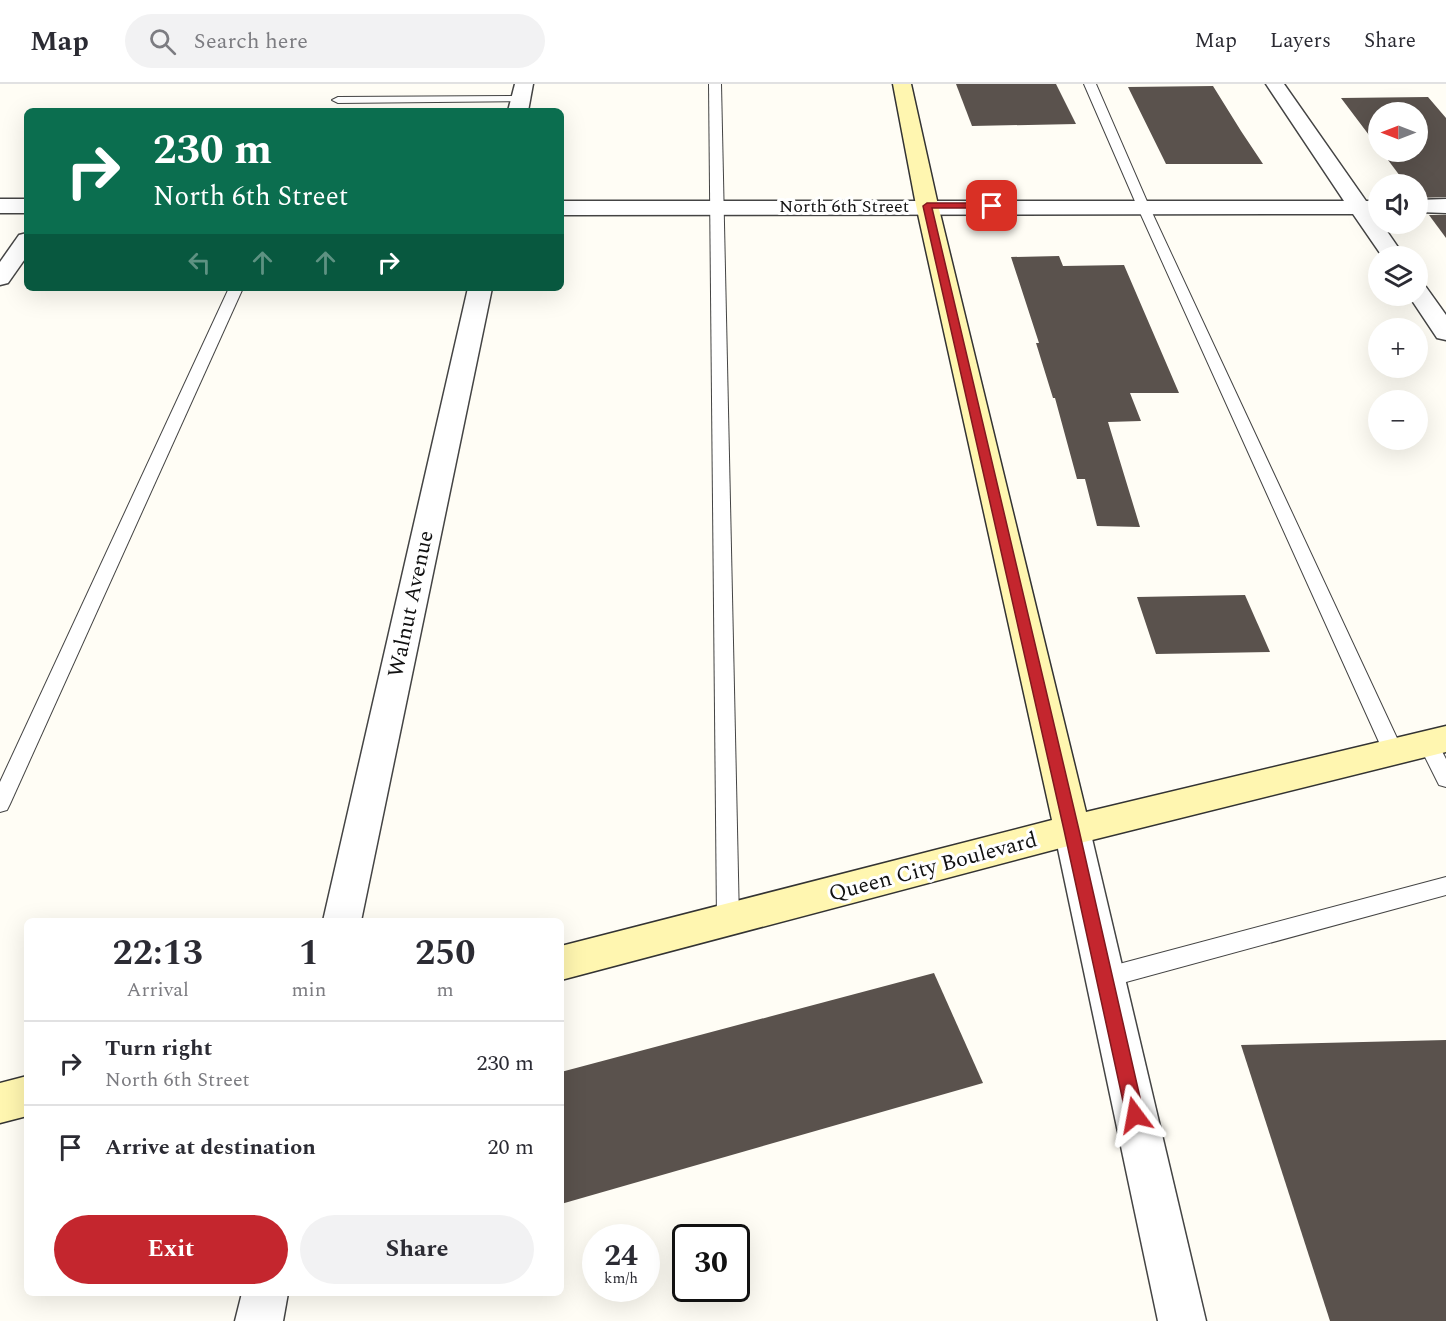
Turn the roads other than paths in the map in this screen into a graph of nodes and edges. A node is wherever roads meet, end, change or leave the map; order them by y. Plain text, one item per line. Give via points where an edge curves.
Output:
1 (715, 84) edge
2 (902, 84) edge
3 (1090, 84) edge
4 (1275, 84) edge
5 (521, 98) edge
6 (338, 100) dead end
7 (0, 206) edge
8 (24, 206) edge
9 (927, 206) junction
10 (1143, 206) junction
11 (1368, 206) edge
12 (1428, 206) edge
13 (1446, 206) edge
14 (717, 207) junction
15 (1368, 207) edge
16 (564, 208) edge
17 (24, 244) edge
18 (0, 278) edge
19 (235, 291) edge
20 (479, 291) edge
21 (1428, 305) edge
22 (1444, 328) edge
23 (1437, 741) edge
24 (1393, 751) junction
25 (1446, 779) edge
26 (0, 804) edge
27 (1072, 830) junction
28 (1446, 886) edge
29 (343, 918) edge
30 (728, 921) junction
31 (564, 962) edge
32 (1104, 978) junction
33 (24, 1097) edge
34 (0, 1102) edge
35 (264, 1296) edge
36 (259, 1321) edge
37 (1182, 1321) edge

1 - 14 lane
2 - 9 street
3 - 10 lane
4 - 11 street
5 - 6 lane
7 - 8 street
9 - 10 street, North 6th Street
9 - 14 street, North 6th Street
9 - 27 street
10 - 15 street, North 6th Street
10 - 24 lane
12 - 13 street
14 - 16 street, North 6th Street
14 - 30 lane
17 - 18 street
19 - 26 lane
20 - 29 street, Walnut Avenue
21 - 22 street
23 - 24 street, Queen City Boulevard
23 - 25 lane
24 - 27 street, Queen City Boulevard
27 - 30 street, Queen City Boulevard
27 - 32 street
28 - 32 lane
30 - 31 street, Queen City Boulevard
32 - 37 street
33 - 34 street
35 - 36 street

